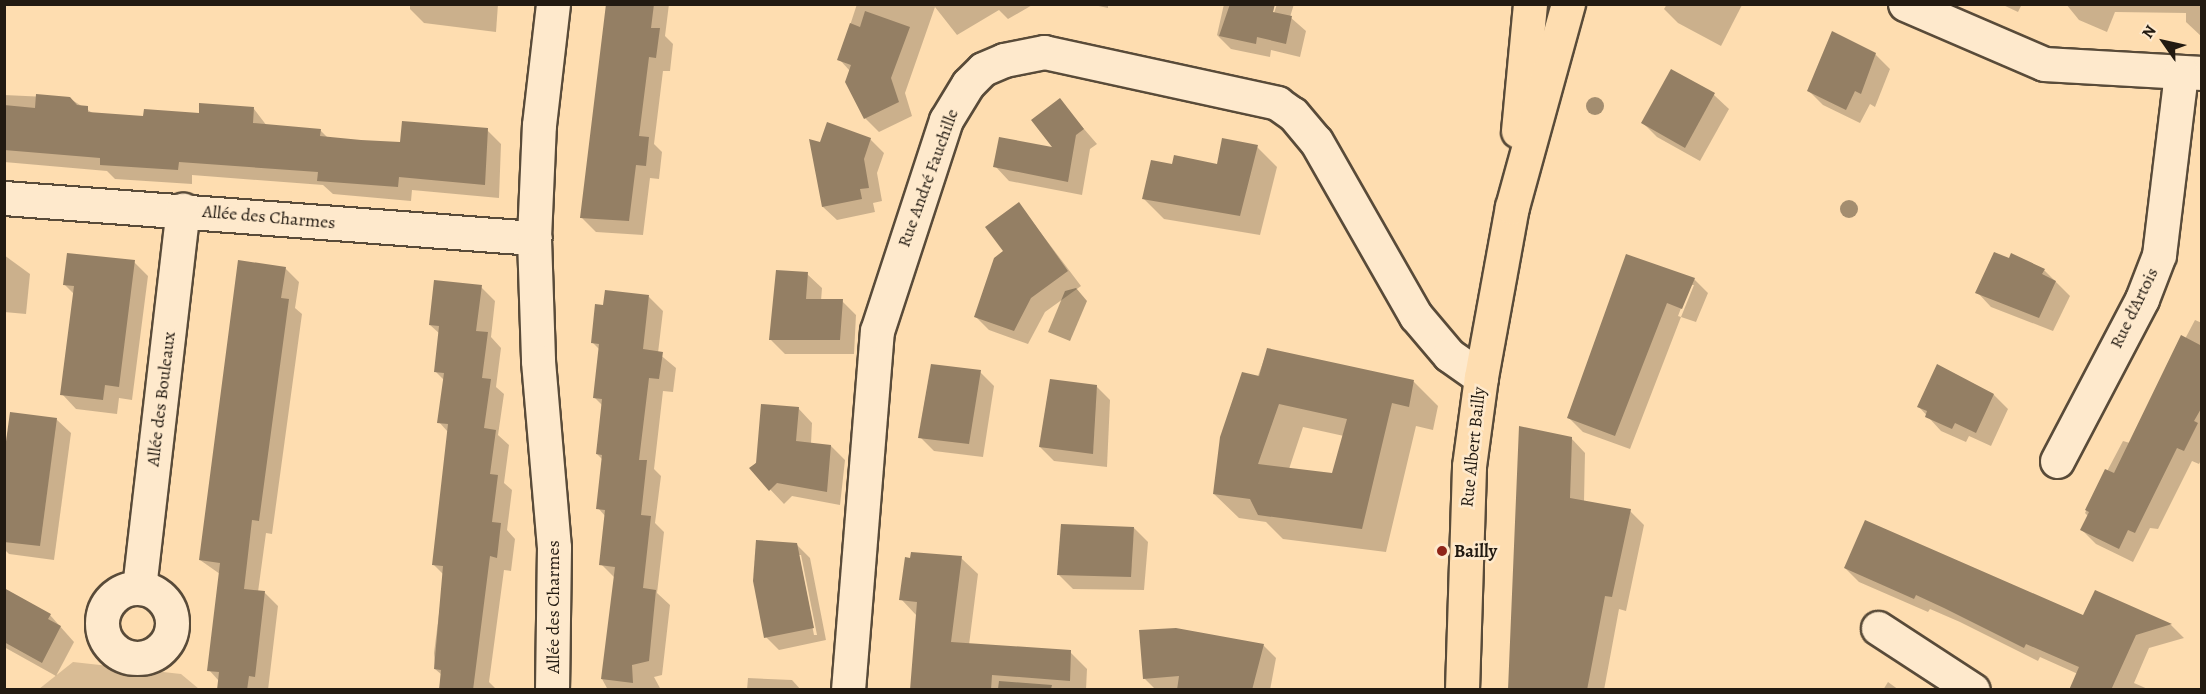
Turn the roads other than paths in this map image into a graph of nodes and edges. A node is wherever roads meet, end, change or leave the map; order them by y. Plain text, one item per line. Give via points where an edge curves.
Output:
1 (553, 4) edge
2 (1530, 4) edge
3 (1568, 4) edge
4 (1905, 4) edge
5 (2191, 73) edge
6 (4, 198) edge
7 (1512, 207) junction
8 (183, 210) junction
9 (534, 238) junction
10 (1481, 377) junction
11 (2057, 461) dead end
12 (139, 588) dead end
13 (1878, 628) dead end
14 (552, 690) edge
15 (848, 690) edge
16 (1462, 690) edge
17 (1973, 690) edge

1 - 9 street, Allée des Charmes via 539,125
2 - 7 main road, Rue Albert Bailly
3 - 7 main road, Rue Albert Bailly
4 - 5 street, Rue d'Artois via 2044,64
5 - 11 street, Rue d'Artois via 2159,255 2142,299
6 - 8 street, Allée des Charmes
7 - 10 main road, Rue Albert Bailly
8 - 9 street, Allée des Charmes
8 - 12 street, Allée des Bouleaux
9 - 14 street, Allée des Charmes via 538,361 554,547
10 - 15 street, Rue André Fauchille via 1449,355 1416,316 1316,141 1293,114 1277,103 1044,52 1025,54 983,69 968,84 946,120 877,331
10 - 16 main road, Rue Albert Bailly via 1468,476
13 - 17 street

